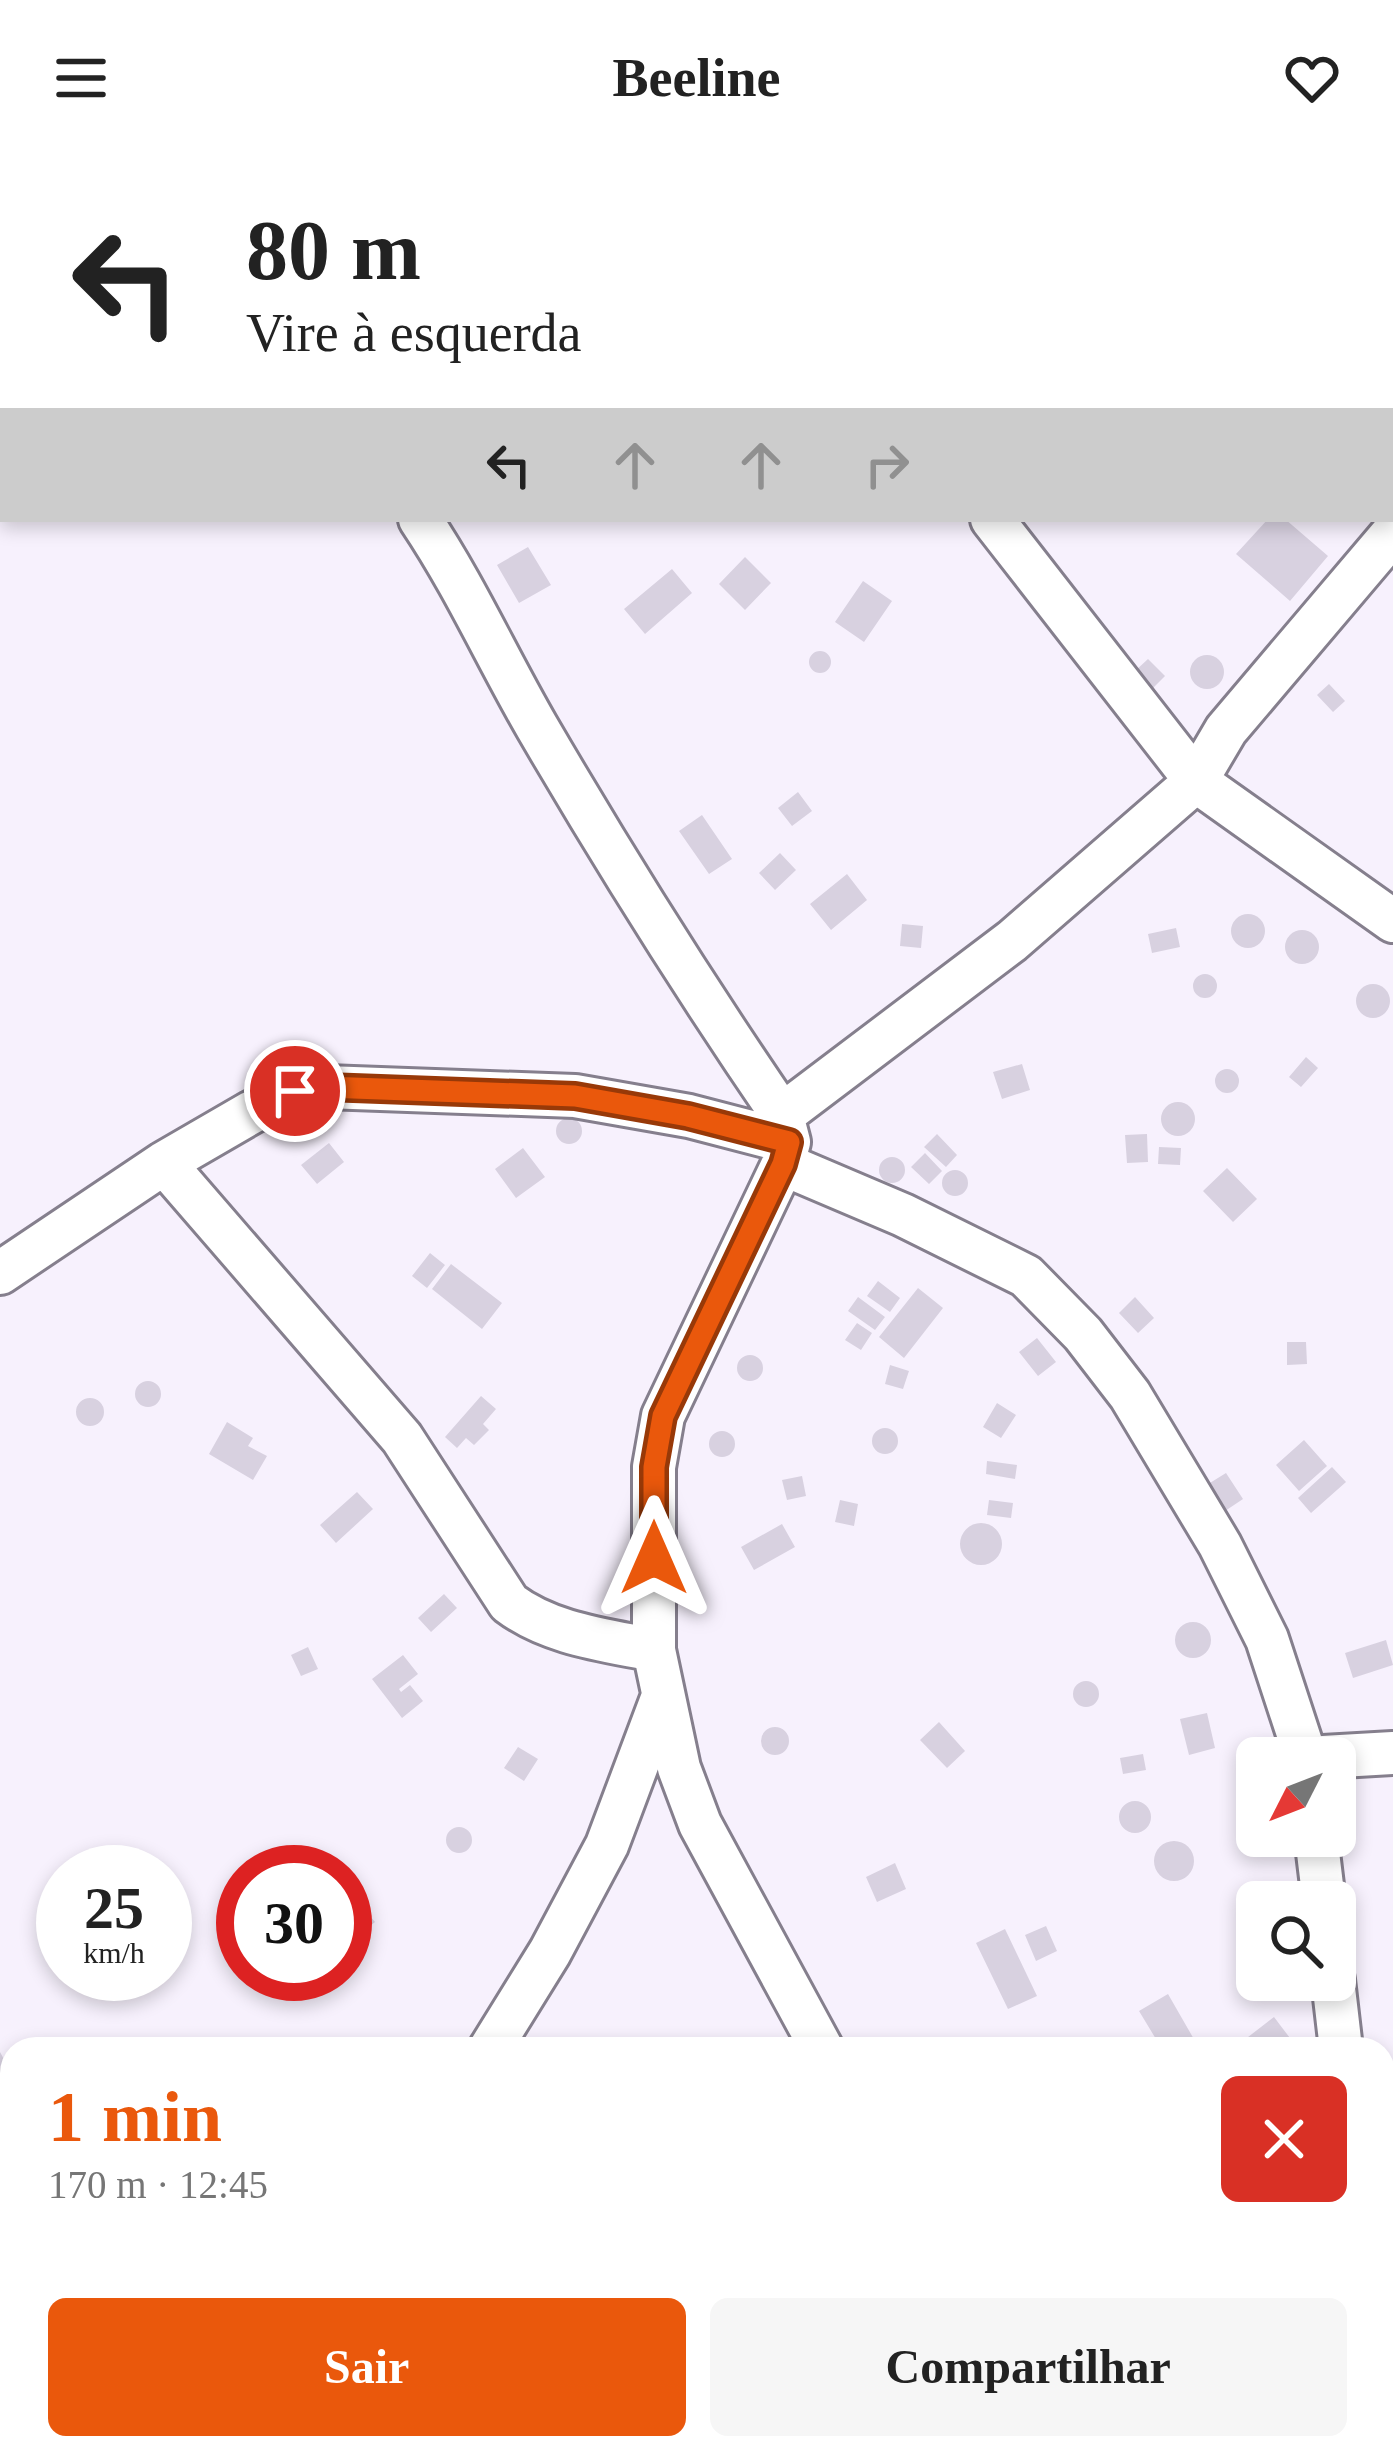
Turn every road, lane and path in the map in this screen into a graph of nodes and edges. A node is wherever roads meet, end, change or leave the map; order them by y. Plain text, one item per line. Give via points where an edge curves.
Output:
1 (422, 522) edge
2 (994, 522) edge
3 (1393, 532) edge
4 (1196, 781) junction
5 (1393, 921) edge
6 (784, 1140) junction
7 (164, 1163) junction
8 (0, 1273) edge
9 (654, 1650) junction
10 (663, 1695) junction
11 (1393, 1753) edge
12 (1335, 2001) edge
13 (497, 2037) edge
14 (815, 2037) edge
15 (1340, 2037) edge

1 - 6 street
2 - 4 street
3 - 4 street via 1226,730
4 - 5 street
4 - 6 street
6 - 7 street via 575,1096 326,1087 295,1091
6 - 9 street via 663,1416 654,1467
6 - 11 street via 903,1215 1026,1276 1130,1395 1220,1545 1267,1640 1306,1758
7 - 8 street
7 - 9 street via 402,1438 509,1604 582,1636
9 - 10 street
10 - 13 street via 608,1845
10 - 14 street via 700,1824
12 - 15 street

